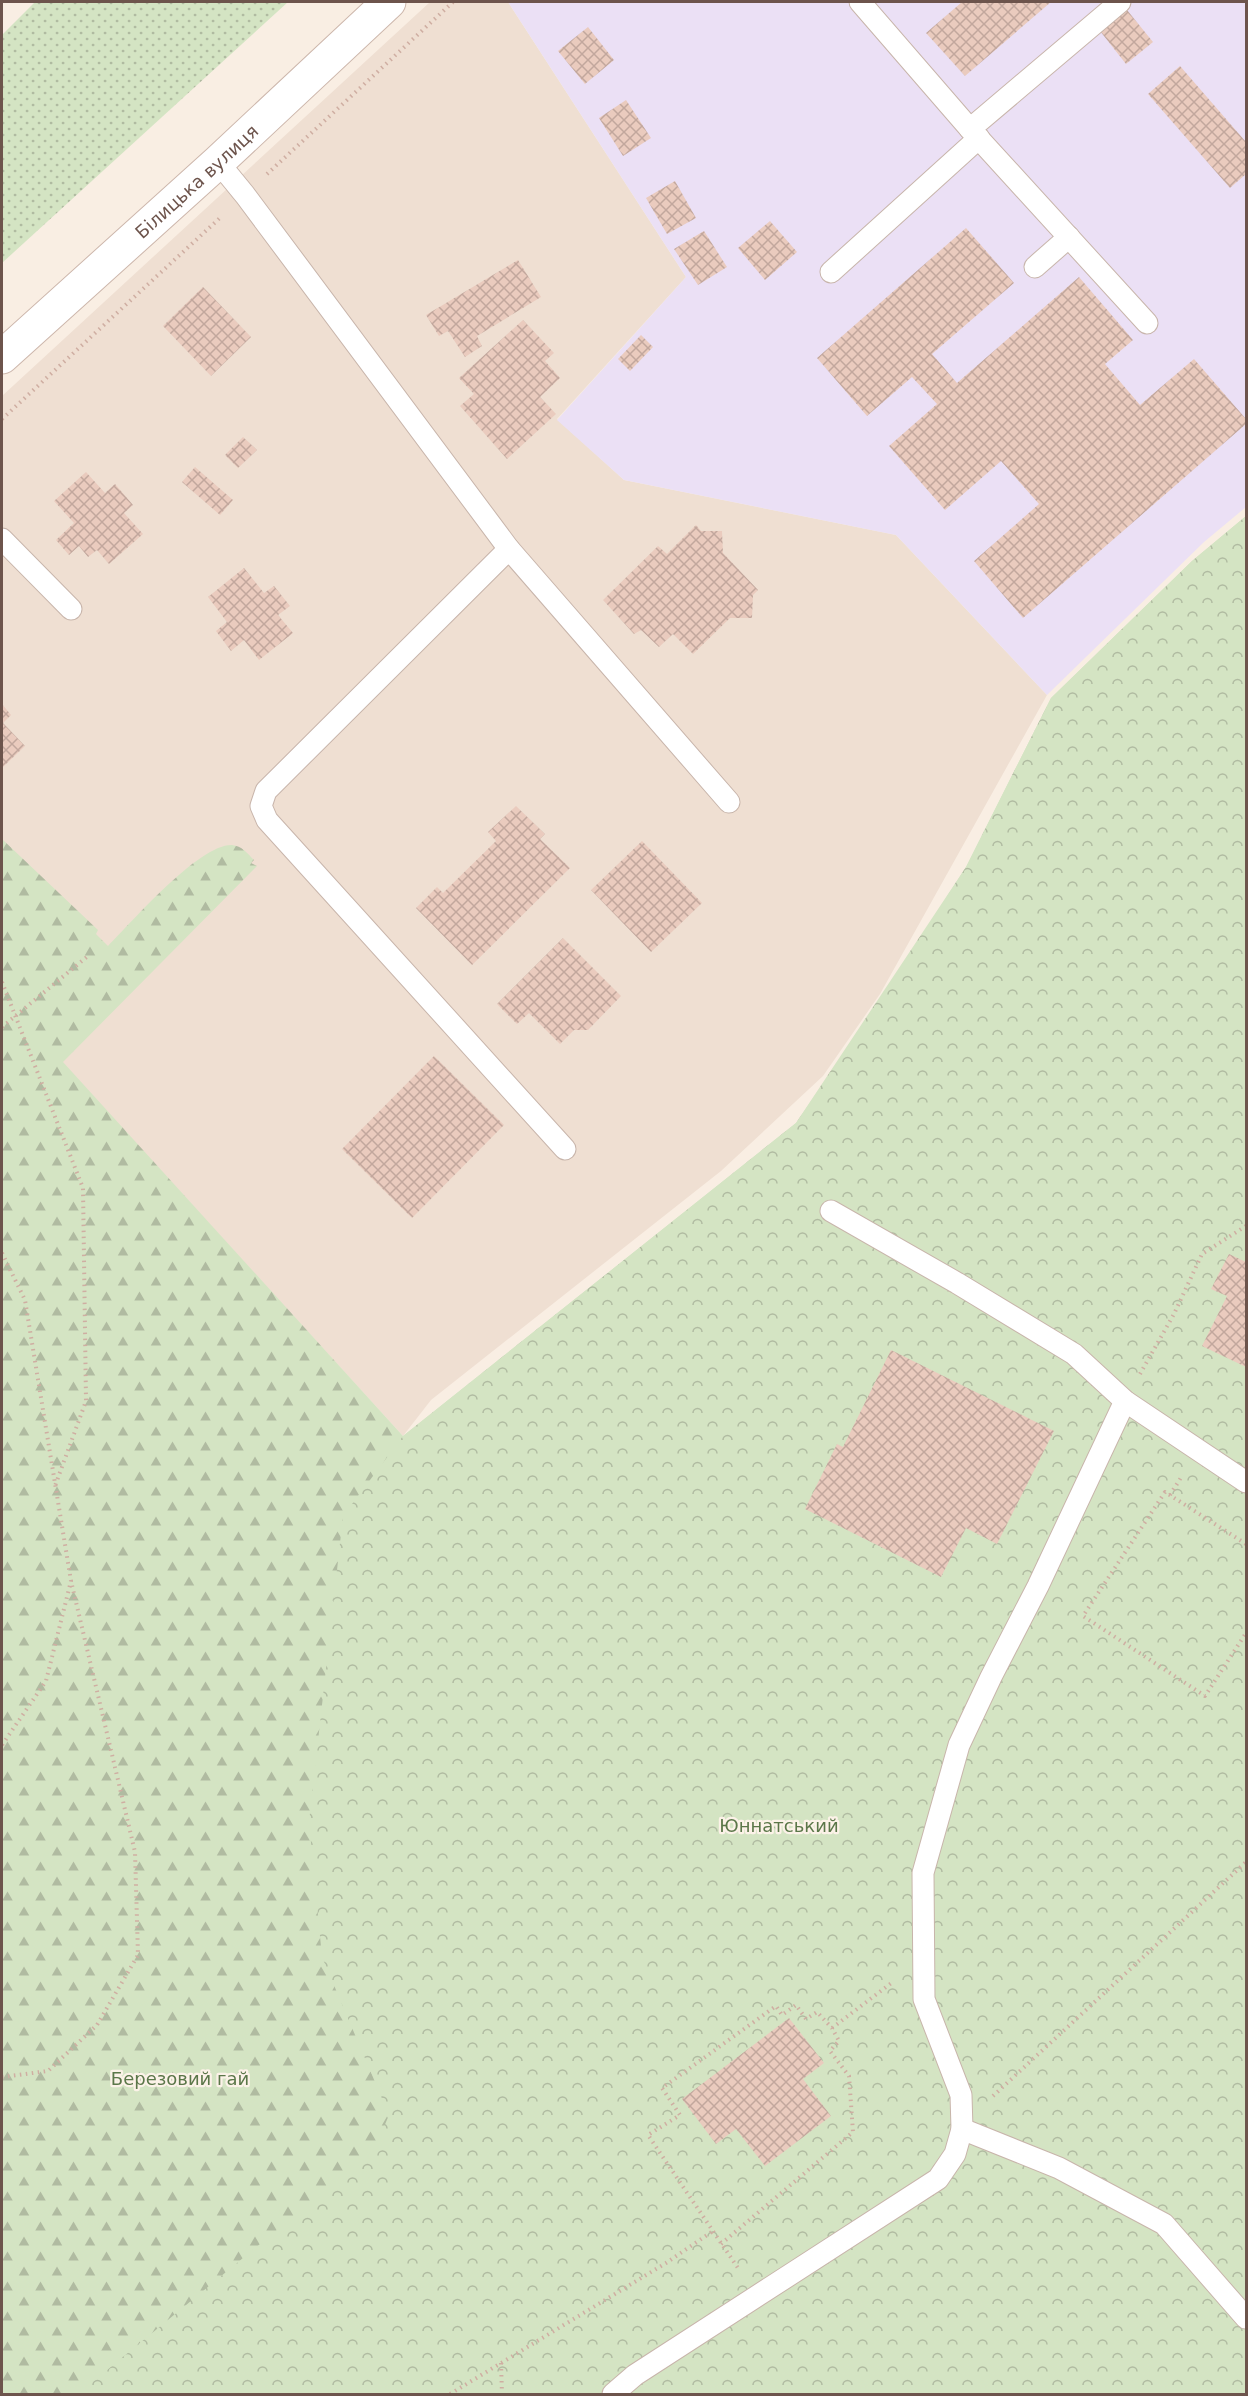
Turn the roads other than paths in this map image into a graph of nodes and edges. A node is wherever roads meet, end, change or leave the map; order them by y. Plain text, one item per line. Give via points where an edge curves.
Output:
1 (389, 2) edge
2 (860, 2) edge
3 (1120, 2) edge
4 (974, 134) junction
5 (218, 162) junction
6 (1069, 237) junction
7 (1035, 267) dead end
8 (831, 272) dead end
9 (1147, 323) dead end
10 (2, 357) edge
11 (2, 538) edge
12 (509, 549) junction
13 (70, 609) dead end
14 (729, 802) dead end
15 (565, 1149) dead end
16 (831, 1211) dead end
17 (1125, 1401) junction
18 (1246, 1482) edge
19 (962, 2129) junction
20 (1246, 2318) edge
21 (614, 2394) edge

1 - 5 main road, Білицька вулиця
2 - 4 lane
3 - 4 lane
4 - 6 lane
4 - 8 lane
5 - 10 main road, Білицька вулиця
5 - 12 lane
6 - 7 lane
6 - 9 lane
11 - 13 lane
12 - 14 lane
12 - 15 lane via 266,791 261,806 267,820
16 - 17 lane via 1074,1354
17 - 18 lane
17 - 19 lane via 959,1745 923,1873 924,1999 961,2095
19 - 20 lane via 1059,2168 1164,2224
19 - 21 lane via 955,2154 938,2179 635,2375

